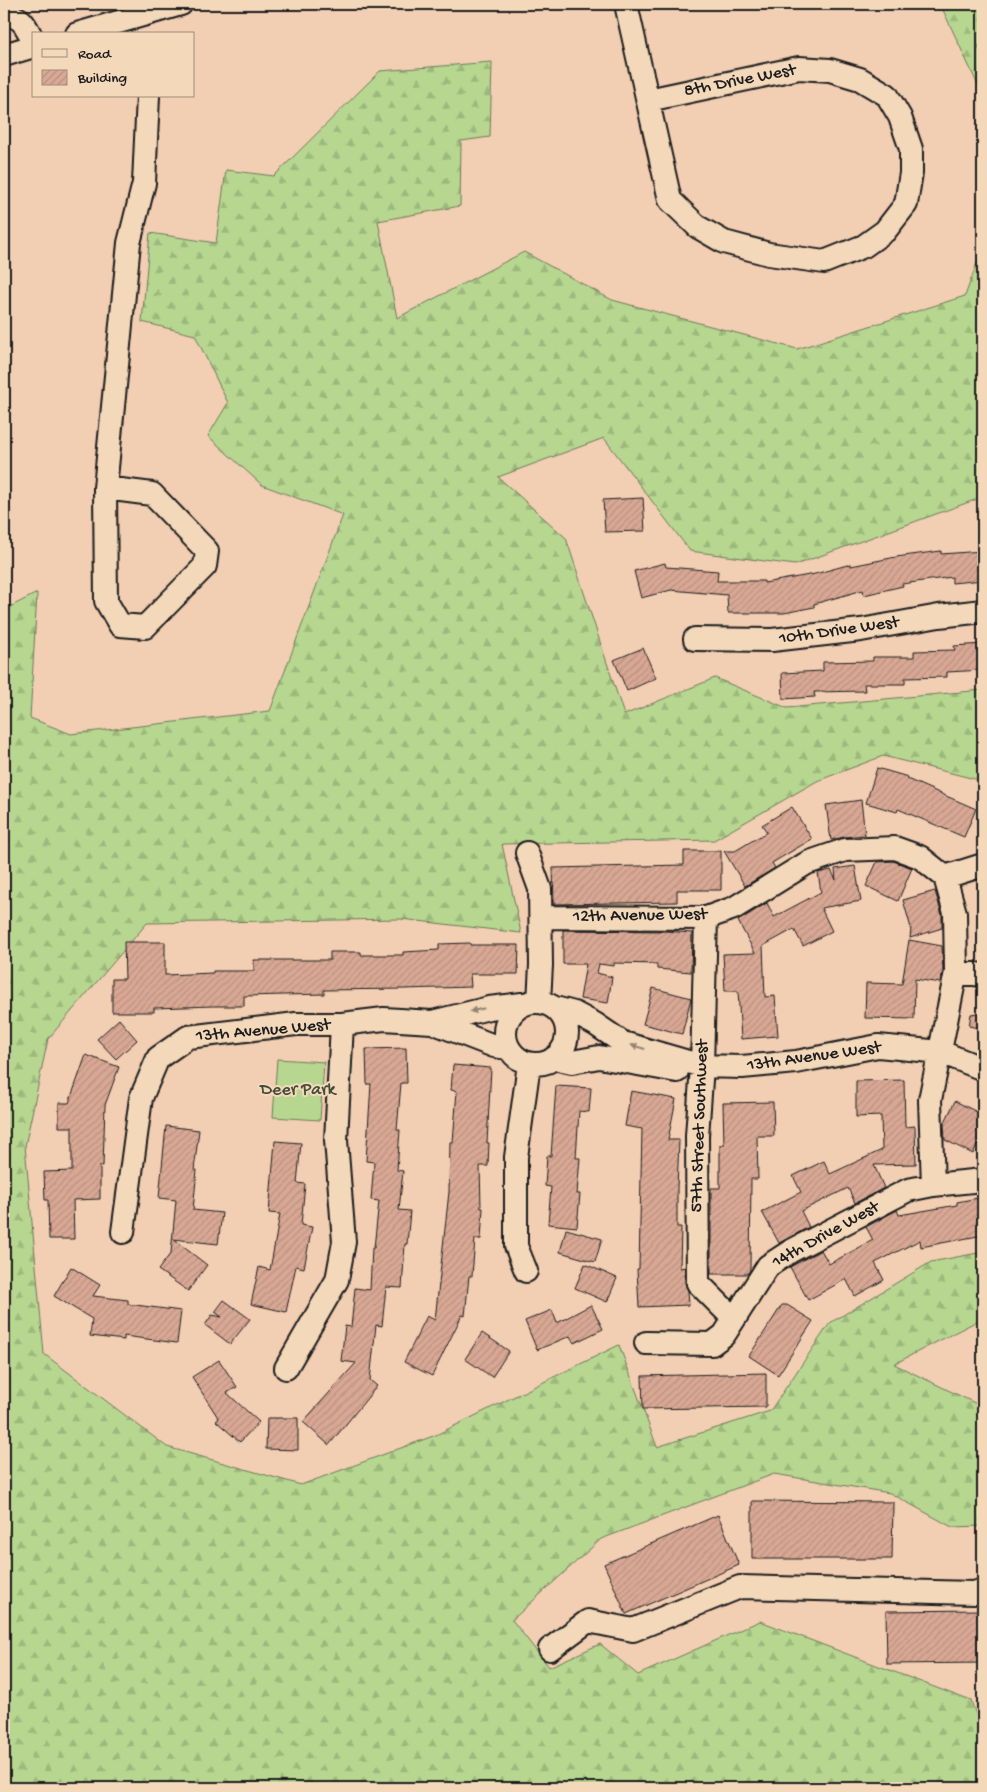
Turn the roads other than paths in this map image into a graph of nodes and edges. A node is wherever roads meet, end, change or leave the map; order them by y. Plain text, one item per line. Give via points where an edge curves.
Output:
1 (181, 4) edge
2 (626, 4) edge
3 (4, 15) edge
4 (138, 18) edge
5 (85, 32) edge
6 (32, 39) edge
7 (32, 47) edge
8 (4, 55) edge
9 (148, 98) edge
10 (648, 100) junction
11 (105, 488) junction
12 (983, 611) edge
13 (695, 639) dead end
14 (527, 853) dead end
15 (983, 865) edge
16 (945, 877) junction
17 (541, 918) junction
18 (706, 918) junction
19 (956, 972) junction
20 (983, 975) edge
21 (539, 1005) junction
22 (432, 1022) junction
23 (342, 1024) junction
24 (508, 1048) junction
25 (941, 1052) junction
26 (554, 1058) junction
27 (529, 1064) junction
28 (702, 1066) junction
29 (983, 1069) edge
30 (983, 1180) edge
31 (933, 1185) junction
32 (123, 1232) dead end
33 (526, 1271) dead end
34 (733, 1318) junction
35 (646, 1343) dead end
36 (286, 1368) dead end
37 (983, 1590) edge
38 (550, 1649) dead end

1 - 4 street
2 - 10 street
3 - 6 street via 21,20
4 - 5 street
7 - 8 street
9 - 11 street via 144,183 129,243
10 - 10 street, 8th Drive West via 670,200 698,226 724,242 769,254 824,262 864,246 885,231 906,204 911,173 910,149 900,117 887,95 860,79 830,70 799,68
11 - 11 street via 106,601 120,625 145,627 206,566 207,551 152,494
12 - 13 street, 10th Drive West via 772,640
14 - 17 street via 540,889
15 - 16 street
16 - 18 street, 12th Avenue West via 920,857 895,848 845,850 807,863 734,908
16 - 19 street via 955,913
17 - 18 street, 12th Avenue West
17 - 21 street
18 - 28 street, 57th Street Southwest
19 - 20 street
19 - 25 street
21 -> 22 street, 13th Avenue West via 489,1008
21 - 24 street via 515,1009 506,1021 504,1035
21 - 26 street via 563,1018 567,1033 563,1047
28 -> 21 street, 13th Avenue West via 623,1043 574,1013
22 - 23 street, 13th Avenue West via 384,1019
22 - 24 street, 13th Avenue West via 494,1046
23 - 32 street, 13th Avenue West via 296,1024 188,1037 158,1058 141,1098
23 - 36 street via 336,1140 344,1242 337,1280
24 - 27 street via 518,1059
25 - 28 street, 13th Avenue West via 878,1046 796,1062 742,1068
25 - 29 street, 13th Avenue West
25 - 31 street via 930,1100
26 - 27 street via 540,1064
26 - 28 street, 13th Avenue West via 572,1062 599,1058 677,1072
27 - 33 street via 516,1157 516,1246
28 - 34 street, 57th Street Southwest via 697,1136 698,1283
30 - 31 street, 14th Drive West
31 - 34 street, 14th Drive West via 908,1190 791,1250 768,1266
34 - 35 street, 14th Drive West via 724,1335 712,1344
37 - 38 street via 974,1593 740,1588 633,1630 588,1621

